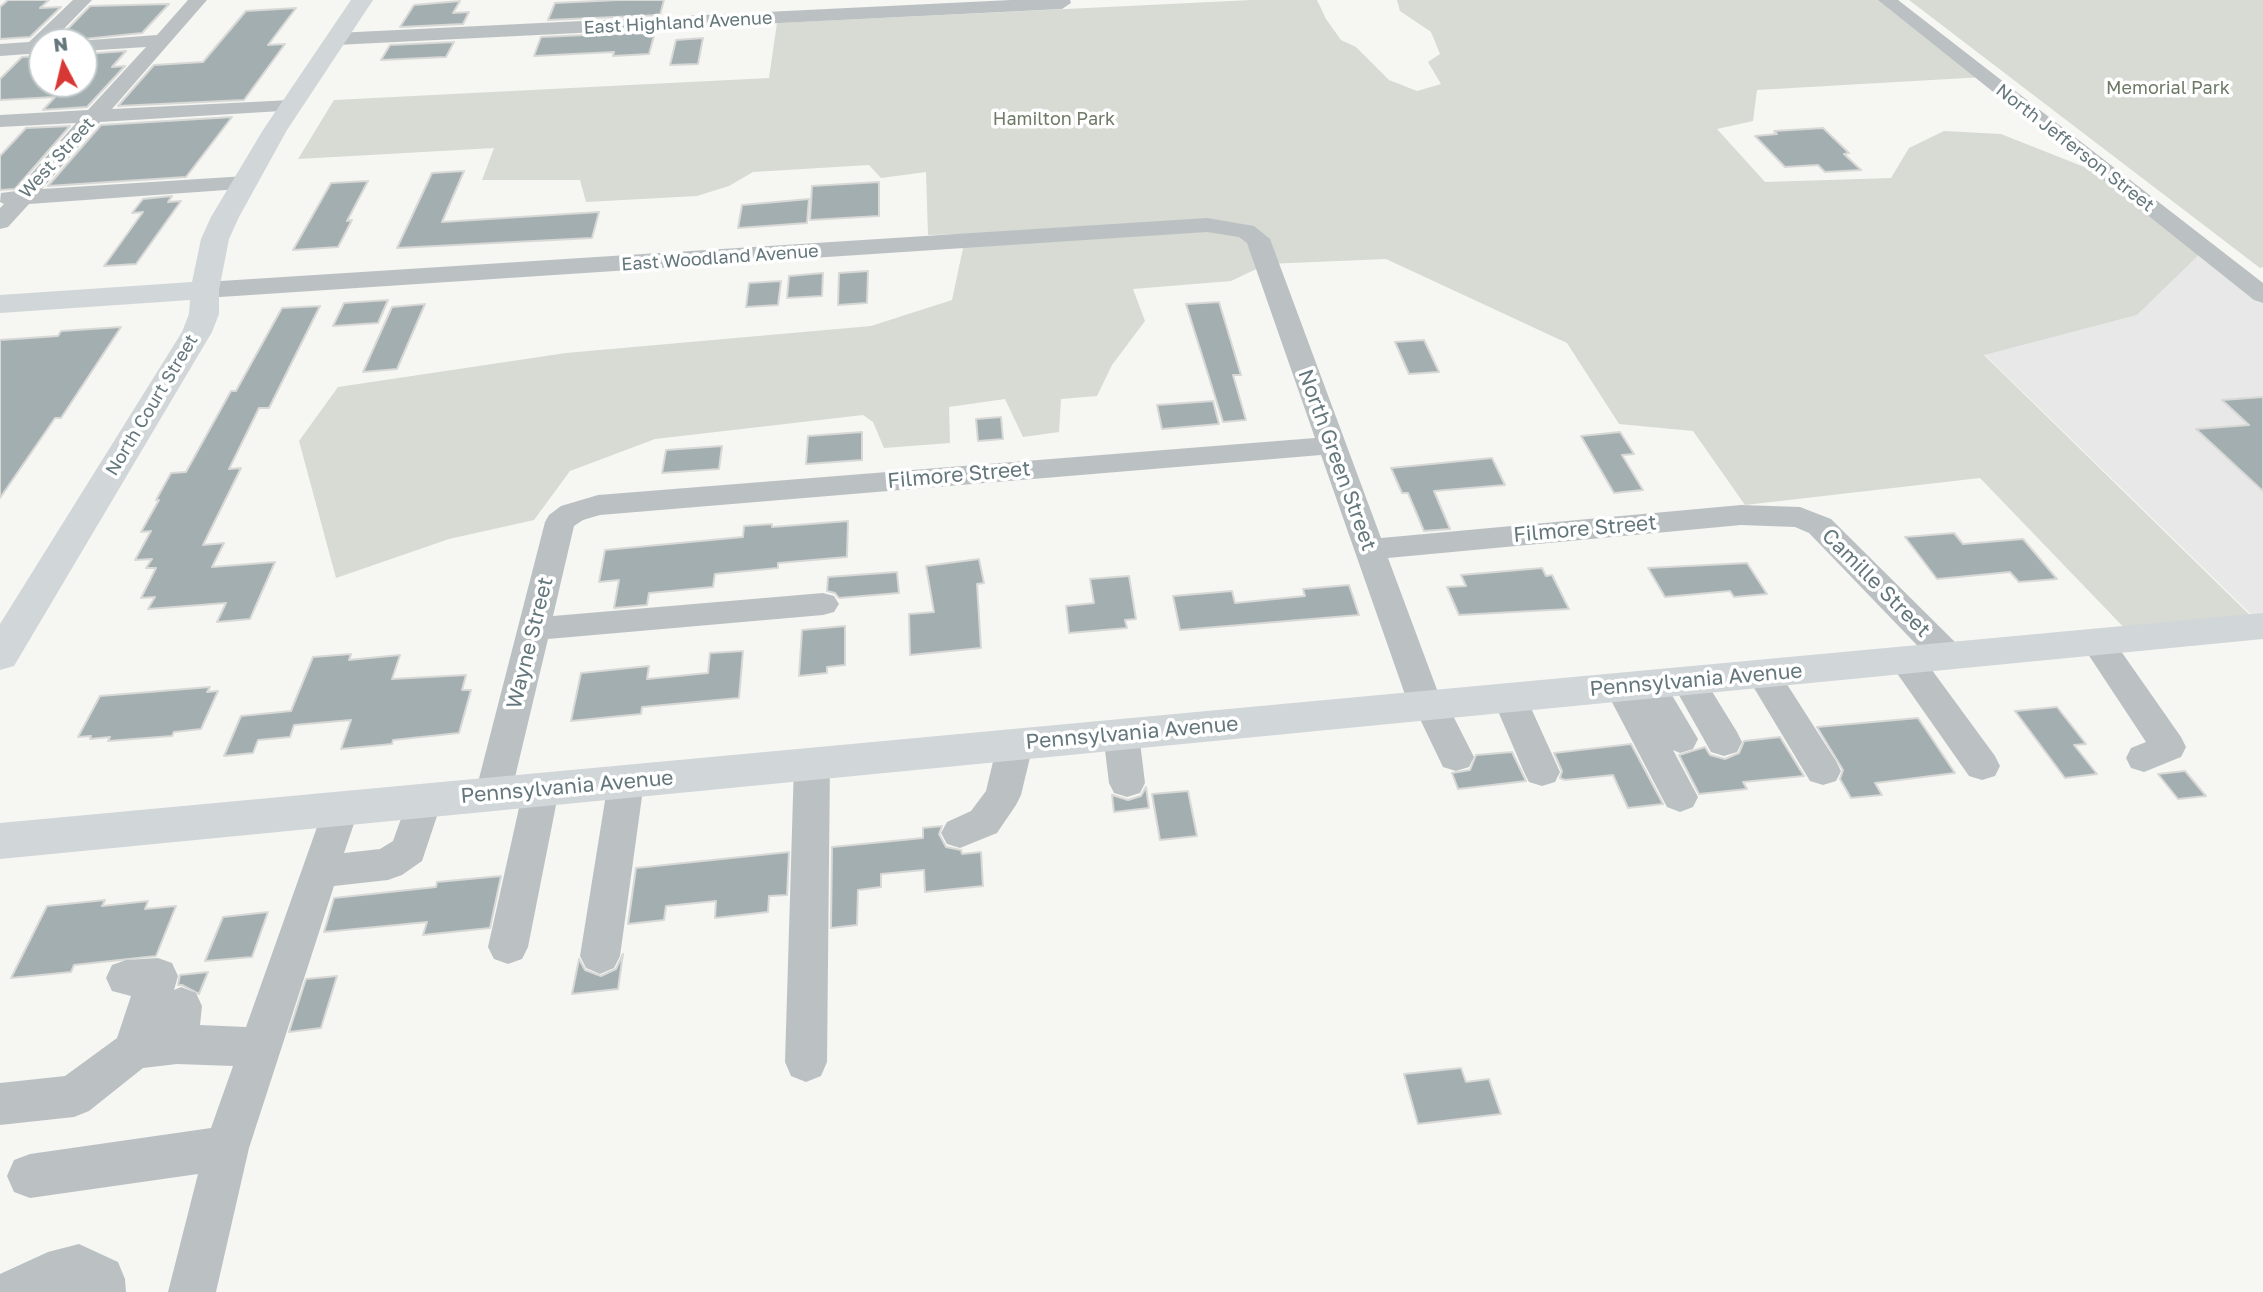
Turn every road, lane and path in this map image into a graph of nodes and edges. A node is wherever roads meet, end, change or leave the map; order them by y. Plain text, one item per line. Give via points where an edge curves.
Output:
1 (83, 0) edge
2 (198, 0) edge
3 (362, 0) edge
4 (1887, 0) edge
5 (1062, 2) edge
6 (57, 28) edge
7 (336, 39) junction
8 (163, 40) junction
9 (98, 44) edge
10 (28, 49) edge
11 (0, 50) edge
12 (291, 106) junction
13 (94, 116) junction
14 (0, 121) edge
15 (246, 183) junction
16 (11, 198) edge
17 (0, 222) edge
18 (1234, 227) joint
19 (205, 290) junction
20 (2263, 295) edge
21 (0, 304) edge
22 (1332, 445) junction
23 (586, 508) joint
24 (1800, 517) joint
25 (1370, 549) junction
26 (824, 604) dead end
27 (2263, 626) edge
28 (533, 629) junction
29 (2097, 642) junction
30 (0, 656) edge
31 (1948, 656) junction
32 (1906, 660) junction
33 (1762, 673) junction
34 (1695, 680) junction
35 (1635, 686) junction
36 (1509, 697) junction
37 (1429, 705) junction
38 (1121, 734) junction
39 (1679, 739) dead end
40 (1730, 739) dead end
41 (1014, 744) junction
42 (1456, 757) dead end
43 (2144, 758) dead end
44 (812, 764) junction
45 (1982, 766) dead end
46 (1823, 771) dead end
47 (1542, 772) dead end
48 (626, 782) junction
49 (1127, 783) dead end
50 (541, 790) junction
51 (493, 794) junction
52 (1680, 797) dead end
53 (424, 801) junction
54 (340, 809) junction
55 (960, 833) dead end
56 (0, 841) edge
57 (318, 872) junction
58 (508, 947) dead end
59 (600, 956) dead end
60 (126, 978) dead end
61 (259, 1047) junction
62 (134, 1050) junction
63 (806, 1062) dead end
64 (0, 1104) edge
65 (227, 1148) junction
66 (30, 1176) dead end
67 (15, 1292) edge
68 (102, 1292) edge
69 (192, 1292) edge

1 - 6 street
2 - 8 street, West Street
3 - 7 main road, North Court Street
4 - 20 street, North Jefferson Street
5 - 7 street, East Highland Avenue
7 - 12 main road, North Court Street
8 - 9 street
8 - 13 street, West Street
10 - 11 street
12 - 13 street
12 - 15 main road, North Court Street
13 - 14 street
13 - 16 street, West Street
15 - 16 street
15 - 19 main road, North Court Street via 215,239
16 - 17 street, West Street
18 - 19 street, East Woodland Avenue via 1207,225
18 - 22 street, North Green Street via 1258,239
19 - 21 main road
19 - 30 main road, North Court Street via 198,332
22 - 23 street, Filmore Street
22 - 25 street, North Green Street
23 - 28 street, Wayne Street via 560,522
24 - 25 street, Filmore Street via 1741,515
24 - 31 street, Camille Street via 1820,526
25 - 37 street, North Green Street
26 - 28 street
27 - 29 main road, Pennsylvania Avenue
28 - 51 street, Wayne Street
29 - 31 main road, Pennsylvania Avenue
29 - 43 street via 2168,747
31 - 32 main road, Pennsylvania Avenue
32 - 33 main road, Pennsylvania Avenue
32 - 45 street
33 - 34 main road, Pennsylvania Avenue
33 - 46 street
34 - 35 main road, Pennsylvania Avenue
34 - 40 street
35 - 36 main road, Pennsylvania Avenue
35 - 39 street
35 - 52 street
36 - 37 main road, Pennsylvania Avenue
36 - 47 street
37 - 38 main road, Pennsylvania Avenue
37 - 42 street, North Green Street
38 - 41 main road, Pennsylvania Avenue
38 - 49 street
41 - 44 main road, Pennsylvania Avenue
41 - 55 street via 1003,796 984,822
44 - 48 main road, Pennsylvania Avenue
44 - 63 street
48 - 50 main road, Pennsylvania Avenue
48 - 59 street
50 - 51 main road, Pennsylvania Avenue
50 - 58 street
51 - 53 main road, Pennsylvania Avenue
53 - 54 main road, Pennsylvania Avenue
53 - 57 street via 409,850 388,864
54 - 56 main road, Pennsylvania Avenue
54 - 57 street
57 - 61 street
60 - 62 street via 158,976
61 - 62 street via 179,1025
61 - 65 street
62 - 64 street via 74,1096
65 - 66 street
65 - 69 street
67 - 68 street via 79,1268 101,1279

